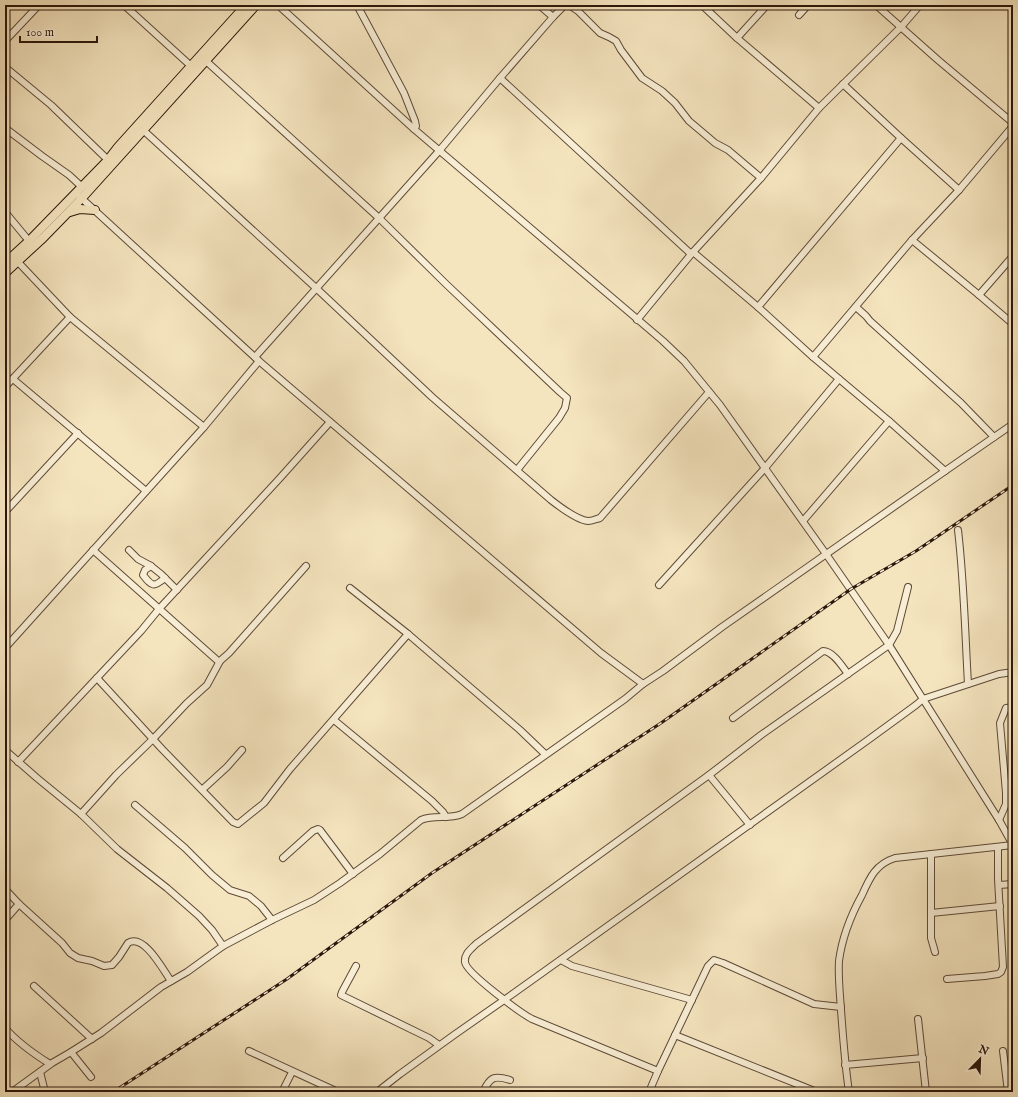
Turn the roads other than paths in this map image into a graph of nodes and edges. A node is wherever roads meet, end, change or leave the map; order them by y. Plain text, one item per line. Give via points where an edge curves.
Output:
1 (39, 5) edge
2 (124, 5) edge
3 (246, 5) edge
4 (256, 5) edge
5 (278, 5) edge
6 (357, 5) edge
7 (539, 5) edge
8 (565, 5) edge
9 (569, 5) edge
10 (767, 5) edge
11 (808, 5) edge
12 (876, 5) edge
13 (920, 5) edge
14 (1007, 5) edge
15 (704, 6) edge
16 (1013, 9) edge
17 (799, 15) dead end
18 (553, 17) junction
19 (901, 28) junction
20 (737, 38) junction
21 (5, 41) edge
22 (206, 61) junction
23 (191, 66) junction
24 (5, 67) edge
25 (500, 78) junction
26 (843, 84) junction
27 (819, 108) junction
28 (1013, 123) edge
29 (1013, 126) edge
30 (5, 128) edge
31 (143, 130) junction
32 (414, 130) junction
33 (901, 138) junction
34 (439, 151) junction
35 (108, 160) junction
36 (750, 169) junction
37 (761, 178) junction
38 (756, 183) junction
39 (960, 190) junction
40 (80, 193) junction
41 (95, 210) junction
42 (5, 212) edge
43 (67, 213) junction
44 (379, 218) junction
45 (912, 240) junction
46 (29, 241) junction
47 (692, 253) junction
48 (1013, 256) edge
49 (18, 262) junction
50 (5, 263) edge
51 (5, 273) edge
52 (316, 288) junction
53 (979, 294) junction
54 (758, 307) junction
55 (856, 307) junction
56 (70, 317) junction
57 (637, 320) junction
58 (1013, 324) edge
59 (813, 357) junction
60 (257, 359) junction
61 (13, 379) junction
62 (839, 379) junction
63 (5, 387) edge
64 (709, 392) junction
65 (890, 421) junction
66 (330, 422) junction
67 (1013, 424) edge
68 (204, 426) junction
69 (78, 433) junction
70 (994, 438) junction
71 (765, 468) junction
72 (517, 470) junction
73 (945, 471) junction
74 (146, 491) junction
75 (5, 512) edge
76 (803, 521) junction
77 (958, 530) dead end
78 (93, 550) junction
79 (129, 550) dead end
80 (826, 554) junction
81 (150, 566) junction
82 (306, 566) dead end
83 (165, 578) junction
84 (659, 585) dead end
85 (908, 587) dead end
86 (350, 588) dead end
87 (177, 590) junction
88 (159, 609) junction
89 (408, 634) junction
90 (5, 637) edge
91 (11, 642) junction
92 (889, 645) junction
93 (5, 648) edge
94 (220, 661) junction
95 (1013, 672) edge
96 (848, 674) junction
97 (97, 678) junction
98 (643, 684) junction
99 (968, 684) junction
100 (923, 698) junction
101 (1013, 707) edge
102 (733, 718) dead end
103 (334, 720) junction
104 (153, 739) junction
105 (5, 750) edge
106 (242, 750) dead end
107 (545, 754) junction
108 (18, 762) junction
109 (709, 775) junction
110 (203, 789) junction
111 (135, 805) dead end
112 (81, 814) junction
113 (446, 817) junction
114 (999, 820) junction
115 (750, 825) junction
116 (1013, 845) edge
117 (998, 847) junction
118 (931, 854) junction
119 (283, 858) dead end
120 (353, 874) junction
121 (1013, 884) edge
122 (999, 885) junction
123 (5, 889) edge
124 (19, 904) junction
125 (1000, 906) junction
126 (931, 913) junction
127 (5, 920) edge
128 (272, 920) junction
129 (223, 946) junction
130 (935, 952) dead end
131 (561, 960) junction
132 (356, 966) dead end
133 (947, 979) dead end
134 (171, 981) junction
135 (34, 986) dead end
136 (504, 999) junction
137 (692, 1000) junction
138 (841, 1007) junction
139 (918, 1019) dead end
140 (5, 1028) edge
141 (676, 1035) junction
142 (92, 1039) junction
143 (439, 1045) junction
144 (250, 1051) dead end
145 (1003, 1051) dead end
146 (71, 1052) junction
147 (923, 1058) junction
148 (50, 1064) junction
149 (845, 1066) junction
150 (658, 1071) junction
151 (40, 1072) junction
152 (292, 1072) junction
153 (91, 1077) dead end
154 (510, 1080) dead end
155 (12, 1092) edge
156 (45, 1092) edge
157 (282, 1092) edge
158 (338, 1092) edge
159 (377, 1092) edge
160 (483, 1092) edge
161 (649, 1092) edge
162 (817, 1092) edge
163 (849, 1092) edge
164 (926, 1092) edge
165 (1008, 1092) edge

1 - 21 street
2 - 23 street
3 - 23 main road
4 - 22 main road
5 - 32 street
6 - 32 street via 404,93 415,121
7 - 18 street
8 - 18 street
9 - 36 street via 600,33 616,41 642,78 662,91 689,121
10 - 20 street
11 - 17 street
12 - 19 street
13 - 19 street
14 - 16 street
15 - 20 street
18 - 25 street
19 - 26 street
19 - 28 street
20 - 27 street
22 - 31 main road
22 - 44 street
23 - 35 main road
24 - 35 street via 51,105
25 - 34 street
25 - 47 street
26 - 27 street
26 - 33 street
27 - 37 street
29 - 39 street
30 - 40 street via 70,175
31 - 40 main road
31 - 52 street
32 - 34 street
33 - 39 street
33 - 54 street
34 - 44 street
34 - 57 street
35 - 40 main road
36 - 37 street
36 - 38 street
37 - 38 street
38 - 47 street
39 - 45 street
40 - 41 street
40 - 43 main road
40 - 46 main road
41 - 43 main road via 80,209
41 - 60 street
42 - 46 street
43 - 49 main road
44 - 52 street
44 - 72 street via 567,398 565,408
45 - 53 street
45 - 55 street
46 - 50 main road
47 - 54 street
47 - 57 street
48 - 53 street
49 - 51 main road
49 - 56 street
52 - 60 street
52 - 72 street via 432,396
53 - 58 street
54 - 59 street
55 - 59 street
55 - 70 street via 962,403
56 - 61 street
56 - 68 street
57 - 64 street via 684,361
59 - 62 street
60 - 66 street
60 - 68 street
61 - 63 street
61 - 69 street
62 - 65 street
62 - 71 street
64 - 71 street
64 - 72 street via 600,518 586,521 565,511
65 - 73 street
65 - 76 street
66 - 87 street
66 - 98 street via 601,653
67 - 70 street
68 - 74 street
69 - 74 street
69 - 75 street
70 - 73 street
71 - 76 street
71 - 84 street
73 - 80 street
74 - 78 street
76 - 80 street
77 - 99 street
78 - 88 street
78 - 91 street
79 - 81 street
80 - 92 street
80 - 98 street
81 - 83 street
81 - 83 street via 143,575 151,583 156,585
82 - 94 street
83 - 87 street
85 - 92 street via 897,632
86 - 89 street
87 - 88 street
88 - 94 street
88 - 97 street
89 - 103 street
89 - 107 street
90 - 91 street
91 - 93 street
92 - 96 street
92 - 100 street
94 - 104 street via 207,685
95 - 99 street
96 - 102 street via 833,656 823,651
96 - 109 street
97 - 104 street
97 - 108 street
98 - 107 street
99 - 100 street
100 - 114 street
100 - 115 street
101 - 114 street via 1006,708 1000,723 1006,804
103 - 110 street via 290,769 264,803 240,823 233,822
103 - 113 street via 432,801
104 - 110 street
104 - 112 street
105 - 108 street
106 - 110 street
107 - 113 street via 462,814
108 - 112 street
109 - 115 street
109 - 136 street via 468,952 465,960 467,967
111 - 128 street via 212,875 230,890 249,896
112 - 129 street via 117,849 202,919
113 - 120 street via 428,817 421,820
114 - 116 street
115 - 131 street
116 - 117 street
117 - 118 street
117 - 122 street
118 - 126 street
118 - 138 street via 887,860 872,874 856,905 843,940 839,962
119 - 120 street via 318,828
120 - 128 street via 314,900
121 - 122 street
122 - 125 street
123 - 124 street
124 - 127 street
124 - 134 street via 75,956 109,966 115,962 128,943 138,942 145,946
125 - 126 street
125 - 133 street via 1004,967 1001,972
126 - 130 street via 931,938
128 - 129 street
129 - 134 street
131 - 136 street
131 - 137 street via 572,966
132 - 143 street via 341,995
134 - 142 street
135 - 142 street
136 - 143 street
136 - 150 street via 532,1019
137 - 138 street via 708,966 714,960 814,1004
137 - 141 street
138 - 149 street
139 - 147 street
140 - 148 street via 30,1051
141 - 150 street
141 - 162 street
142 - 146 street
143 - 159 street
144 - 152 street
145 - 165 street
146 - 148 street
146 - 153 street
147 - 149 street
147 - 164 street
148 - 151 street
149 - 163 street
150 - 161 street
151 - 155 street
151 - 156 street
152 - 157 street
152 - 158 street
154 - 160 street via 491,1078

